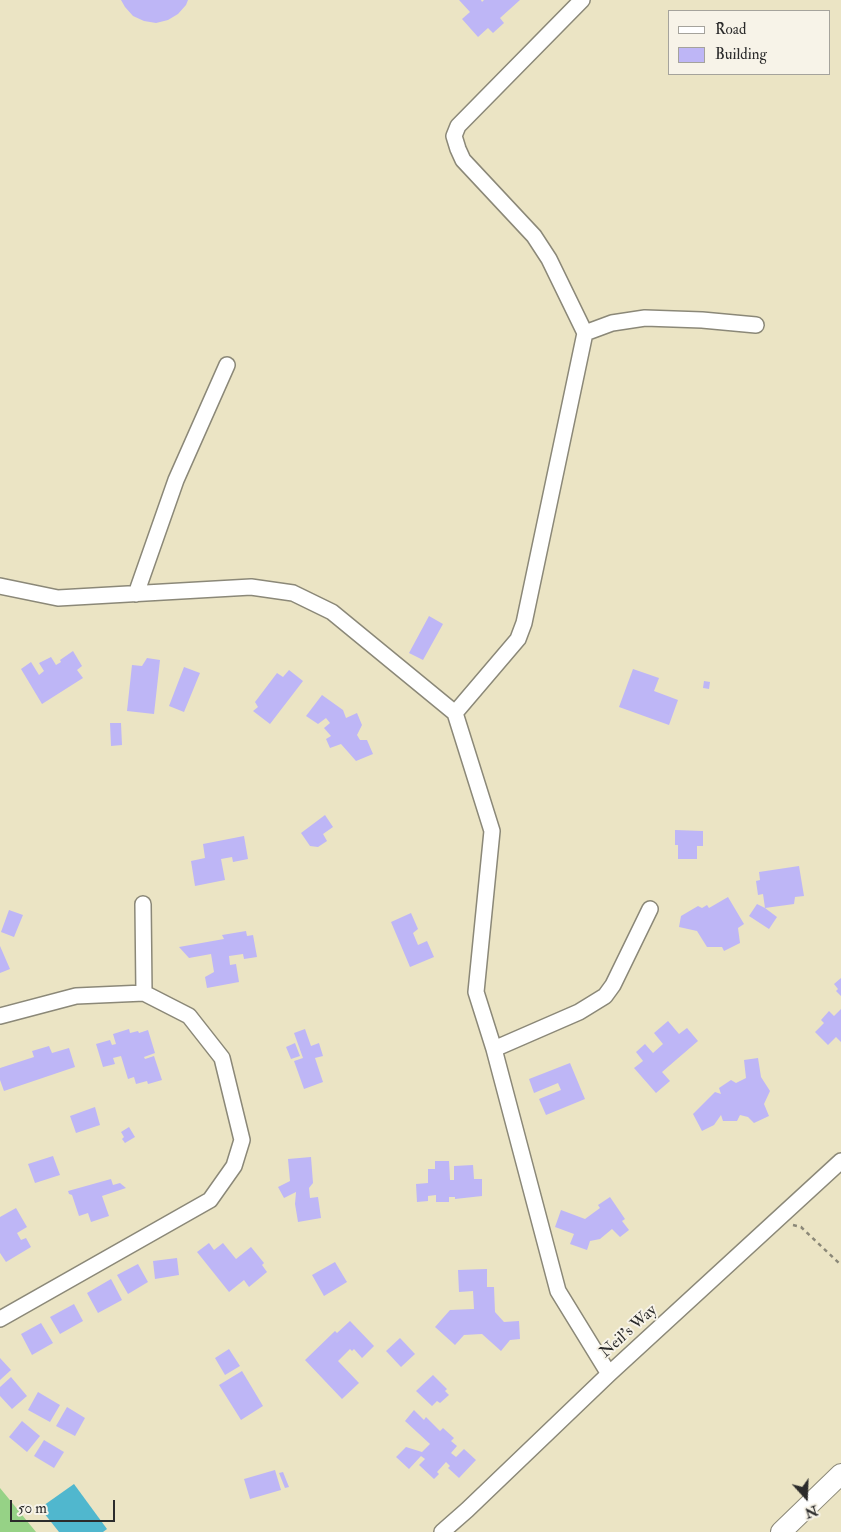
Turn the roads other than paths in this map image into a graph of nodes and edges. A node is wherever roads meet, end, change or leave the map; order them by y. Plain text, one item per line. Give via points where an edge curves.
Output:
1 (582, 0) edge
2 (756, 325) dead end
3 (585, 334) junction
4 (227, 365) dead end
5 (0, 586) edge
6 (136, 594) junction
7 (455, 713) junction
8 (143, 904) dead end
9 (650, 909) dead end
10 (144, 993) junction
11 (0, 1016) edge
12 (494, 1049) junction
13 (841, 1161) edge
14 (0, 1319) edge
15 (609, 1374) junction
16 (841, 1474) edge
17 (442, 1532) edge
18 (781, 1532) edge

1 - 3 street via 458,126 454,136 463,160 539,243
2 - 3 street via 645,318 612,323
3 - 7 street via 524,623 518,639
4 - 6 street via 176,480
5 - 6 street via 58,598
6 - 7 street via 251,586 293,593 332,612
7 - 12 street via 492,831 476,992
8 - 10 street
9 - 12 street via 605,996 578,1012
10 - 11 street via 76,996
10 - 14 street via 189,1016 222,1058 242,1140 234,1166 210,1200
12 - 15 street via 558,1291
13 - 15 street, Neil's Way
15 - 17 street, Neil's Way
16 - 18 street

